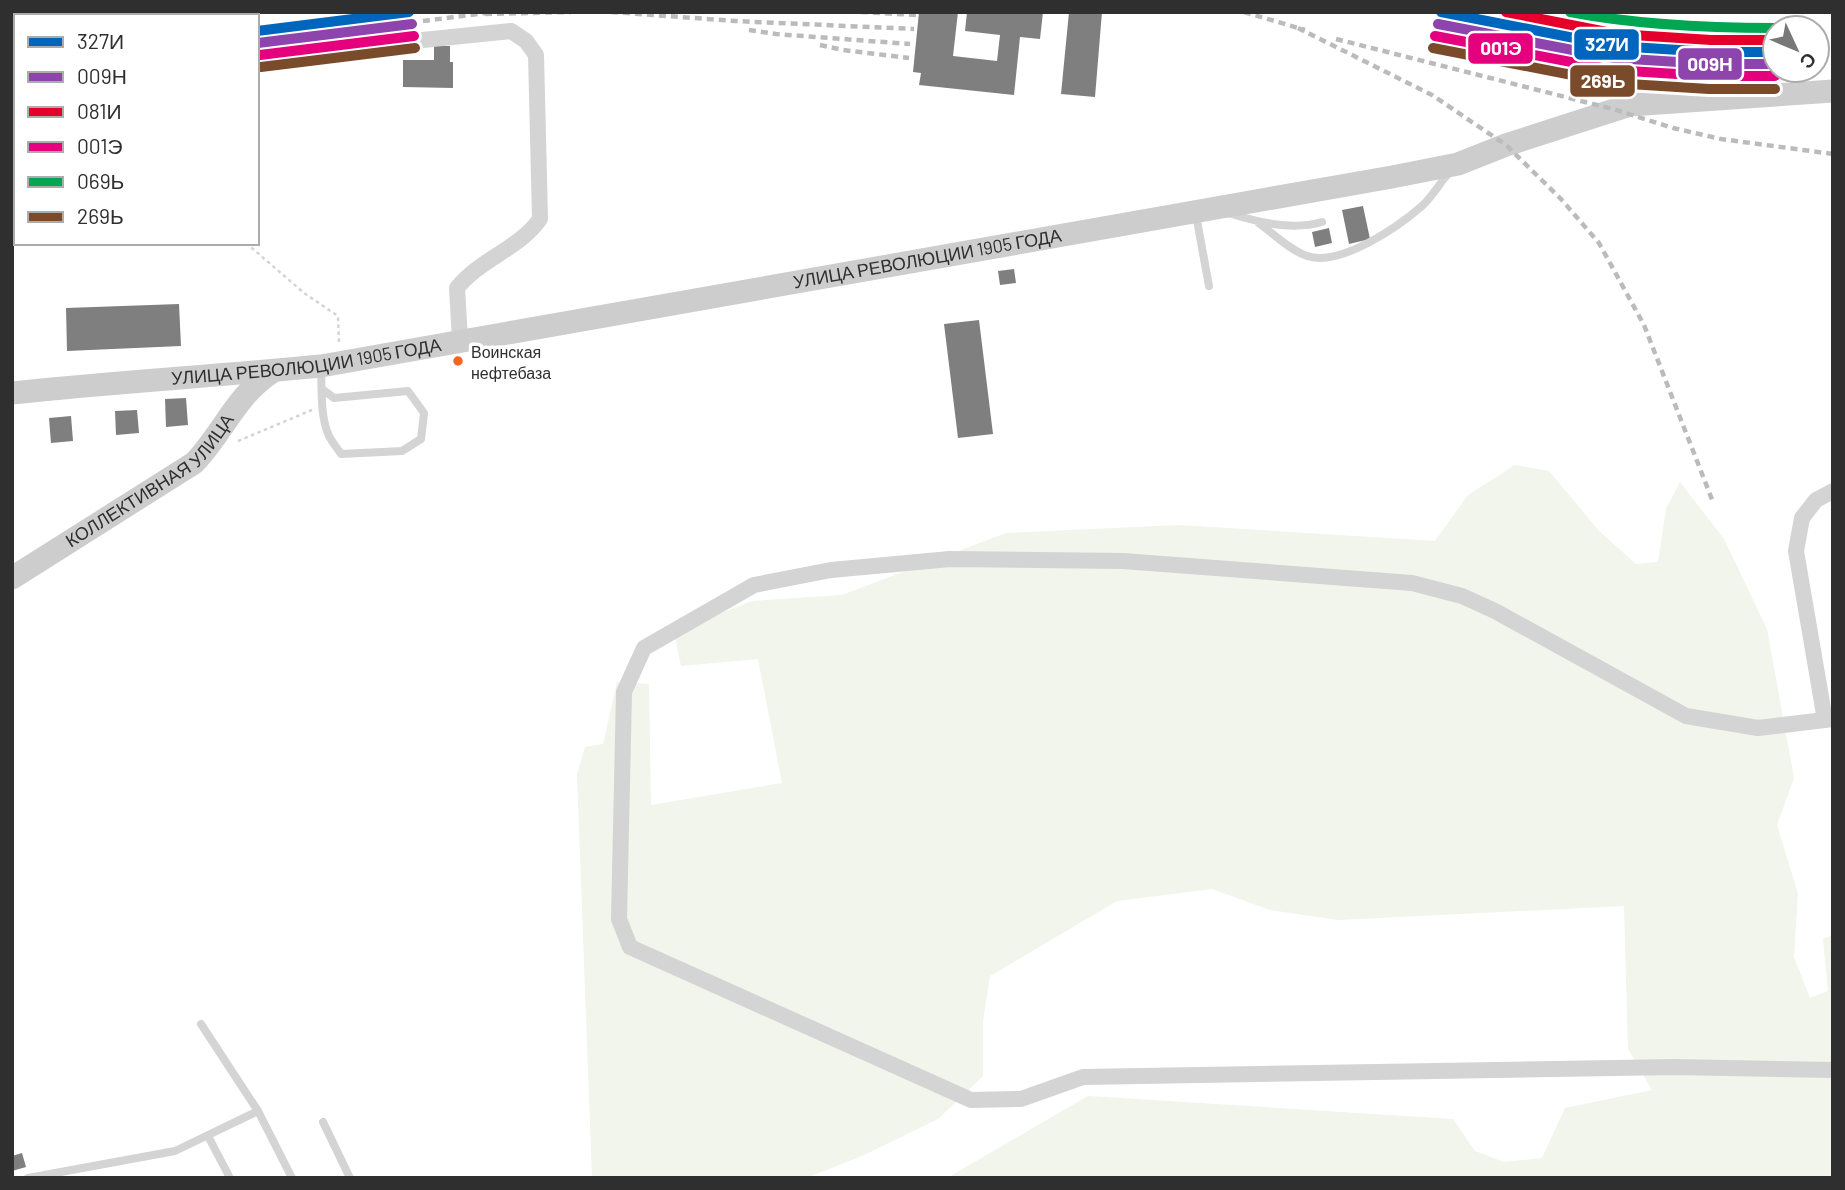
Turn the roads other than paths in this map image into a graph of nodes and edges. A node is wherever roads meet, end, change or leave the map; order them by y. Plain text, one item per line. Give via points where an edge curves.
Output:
1 (344, 48) dead end
2 (1833, 91) edge
3 (1458, 164) junction
4 (1205, 210) junction
5 (1257, 222) junction
6 (1322, 222) dead end
7 (1209, 286) dead end
8 (460, 340) junction
9 (331, 364) junction
10 (274, 370) junction
11 (230, 375) junction
12 (322, 389) junction
13 (12, 393) edge
14 (240, 400) junction
15 (1833, 491) edge
16 (12, 578) edge
17 (1829, 719) edge
18 (201, 1024) dead end
19 (1833, 1070) edge
20 (258, 1111) junction
21 (323, 1122) dead end
22 (208, 1136) junction
23 (28, 1178) edge
24 (230, 1178) edge
25 (292, 1178) edge
26 (350, 1178) edge

1 - 8 street via 511,31 536,55 541,219 519,241 467,274 457,288
2 - 3 main road, УЛИЦА РЕВОЛЮЦИИ 1905 ГОДА via 1630,105
3 - 4 main road, УЛИЦА РЕВОЛЮЦИИ 1905 ГОДА
3 - 5 lane via 1423,205 1367,246 1318,259 1304,255
4 - 5 lane
4 - 7 lane
4 - 8 main road, УЛИЦА РЕВОЛЮЦИИ 1905 ГОДА
5 - 6 lane via 1295,226
8 - 9 main road, УЛИЦА РЕВОЛЮЦИИ 1905 ГОДА
9 - 10 main road, УЛИЦА РЕВОЛЮЦИИ 1905 ГОДА
9 - 12 lane
10 - 11 main road, УЛИЦА РЕВОЛЮЦИИ 1905 ГОДА
10 - 14 main road, КОЛЛЕКТИВНАЯ УЛИЦА
11 - 13 main road, УЛИЦА РЕВОЛЮЦИИ 1905 ГОДА
11 - 14 main road
12 - 12 lane via 327,433 341,454 402,450 421,439 424,413 408,391 334,398
14 - 16 main road, КОЛЛЕКТИВНАЯ УЛИЦА via 194,463
15 - 17 street via 1816,500 1802,518 1796,551
17 - 19 street via 1758,728 1686,716 1494,611 1462,596 1412,583 1123,561 950,559 831,570 754,585 644,648 624,692 619,919 630,947 971,1100 1021,1099 1083,1077 1674,1067
18 - 20 lane
20 - 22 lane
20 - 25 lane
21 - 26 lane
22 - 23 lane via 175,1151
22 - 24 lane

